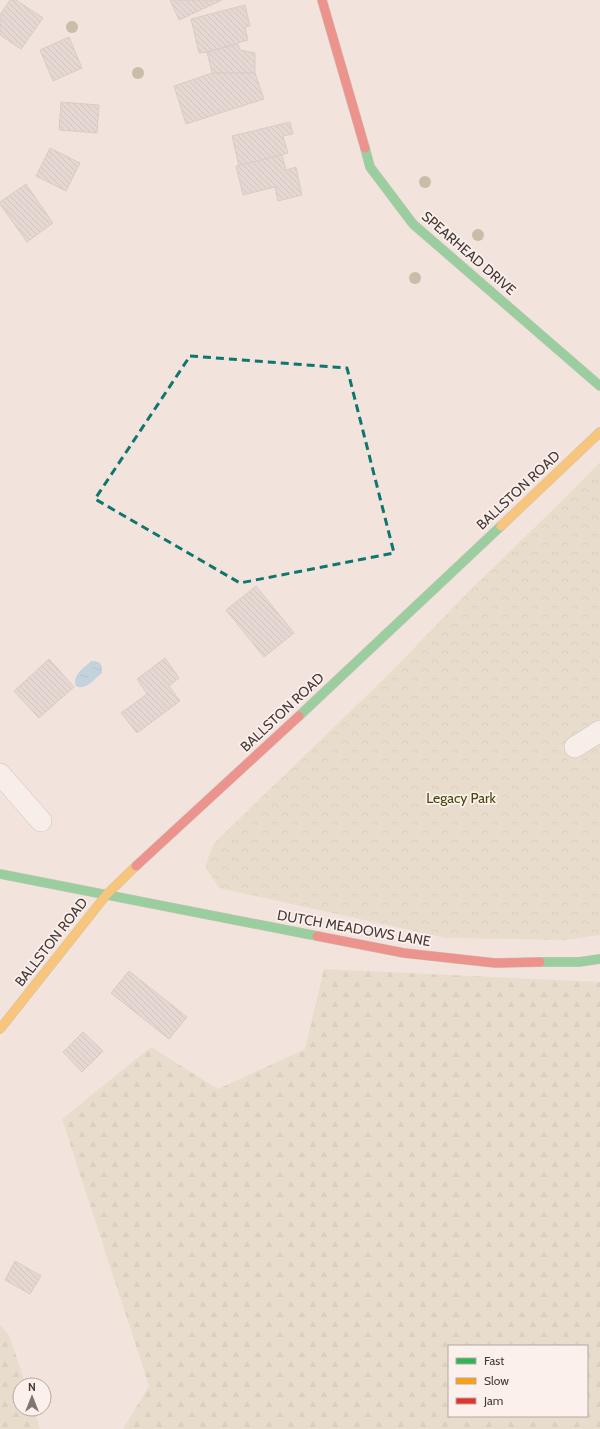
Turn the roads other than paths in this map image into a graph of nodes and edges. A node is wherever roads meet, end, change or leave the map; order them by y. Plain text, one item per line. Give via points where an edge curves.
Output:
1 (322, 0) edge
2 (600, 386) edge
3 (600, 432) edge
4 (600, 731) edge
5 (575, 747) dead end
6 (0, 774) edge
7 (41, 821) dead end
8 (0, 874) edge
9 (107, 894) junction
10 (600, 959) edge
11 (0, 1028) edge

1 - 2 street, SPEARHEAD DRIVE via 370,167 413,224
3 - 9 street, BALLSTON ROAD
4 - 5 street
6 - 7 street
8 - 9 street, DUTCH MEADOWS LANE
9 - 10 street, DUTCH MEADOWS LANE via 404,953 495,963 579,962
9 - 11 street, BALLSTON ROAD

